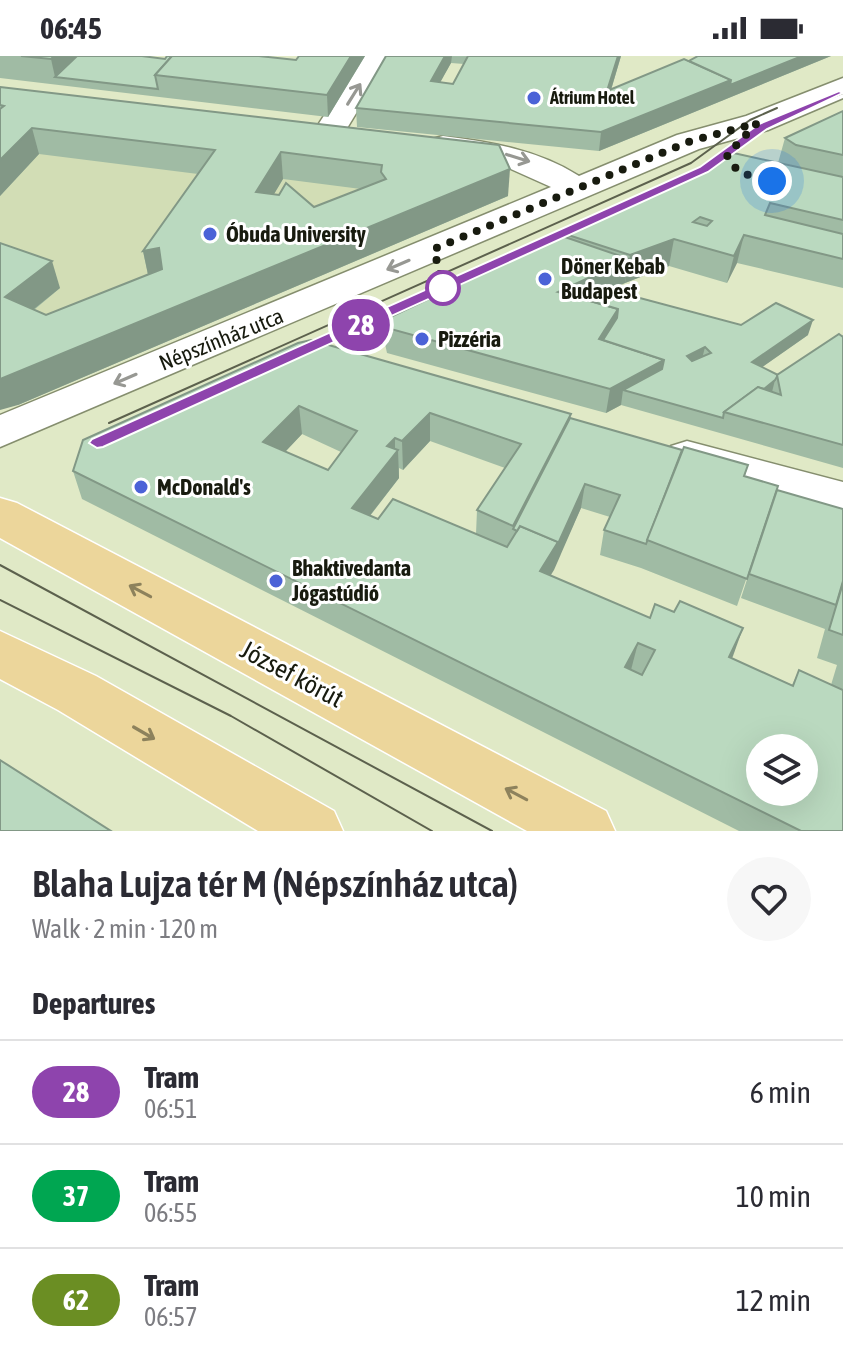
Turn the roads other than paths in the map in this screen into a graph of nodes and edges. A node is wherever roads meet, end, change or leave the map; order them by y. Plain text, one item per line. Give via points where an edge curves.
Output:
1 (377, 56) edge
2 (843, 87) edge
3 (757, 123) junction
4 (330, 132) edge
5 (406, 141) edge
6 (732, 167) edge
7 (576, 188) junction
8 (0, 432) edge
9 (648, 446) edge
10 (843, 499) edge
11 (0, 516) edge
12 (0, 653) edge
13 (313, 831) edge
14 (585, 831) edge

4 -> 1 street
2 - 3 street, Népszínház utca
3 - 6 street via 727,155
3 - 7 street, Népszínház utca via 688,142
5 -> 7 street via 512,155
7 -> 8 street, Népszínház utca
9 - 10 street
14 -> 11 main road, József körút
12 -> 13 main road

